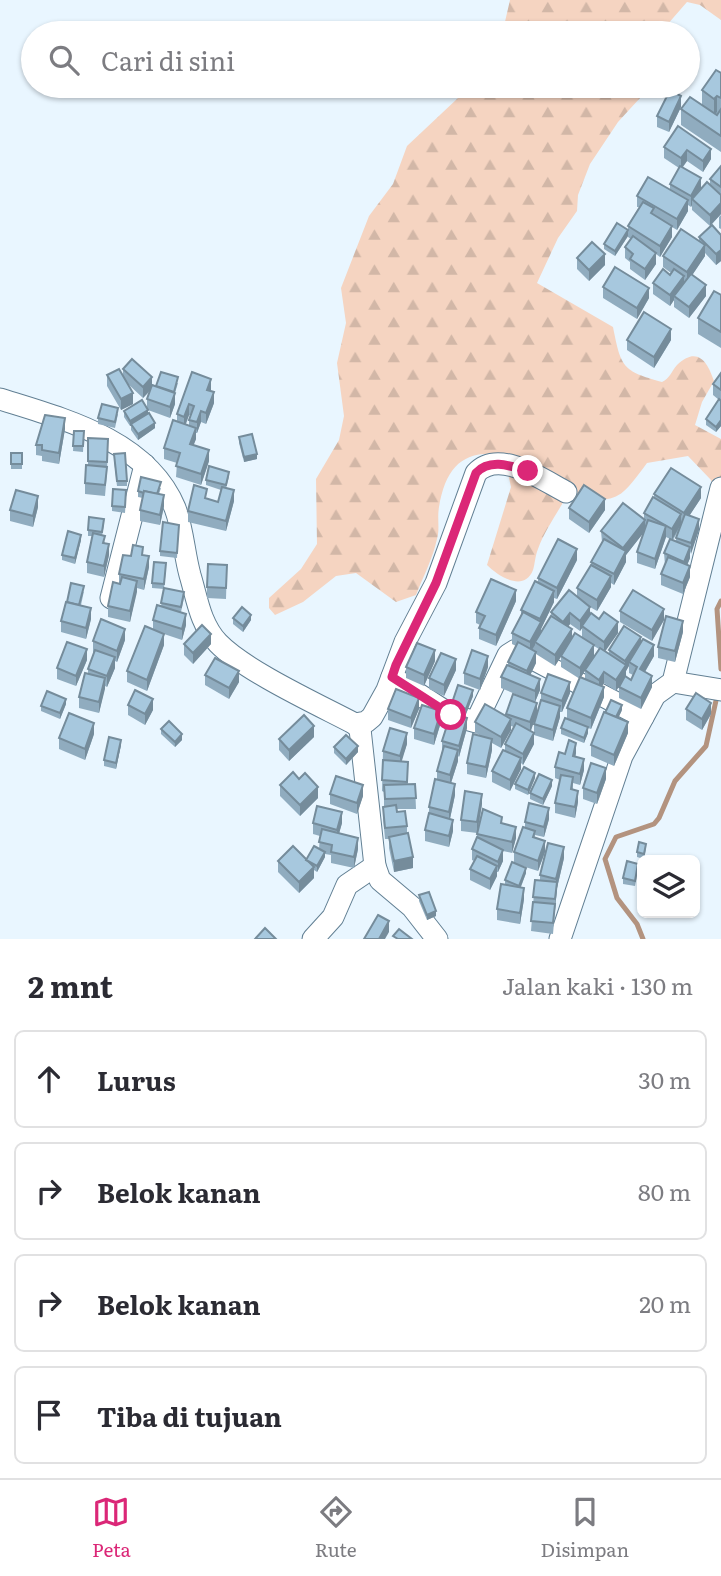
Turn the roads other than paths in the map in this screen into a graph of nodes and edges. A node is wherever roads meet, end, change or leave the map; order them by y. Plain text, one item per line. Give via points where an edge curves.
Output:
1 (0, 400) edge
2 (145, 463) junction
3 (721, 488) edge
4 (566, 492) dead end
5 (111, 598) edge
6 (392, 677) junction
7 (673, 682) junction
8 (721, 690) edge
9 (643, 717) junction
10 (355, 724) junction
11 (374, 866) junction
12 (313, 939) edge
13 (437, 939) edge
14 (560, 939) edge

1 - 2 street via 85,430
2 - 5 street
2 - 10 street via 175,508 194,596 217,642 248,666
3 - 7 street
4 - 6 street via 528,471 499,463 481,468 463,503 436,583
6 - 9 street via 451,715 476,722 508,655 516,650
6 - 10 street via 372,717
7 - 8 street
7 - 9 street via 655,695
9 - 14 street via 622,756
10 - 11 street via 364,747
11 - 12 street via 347,885 333,917
11 - 13 street via 380,880 412,907

